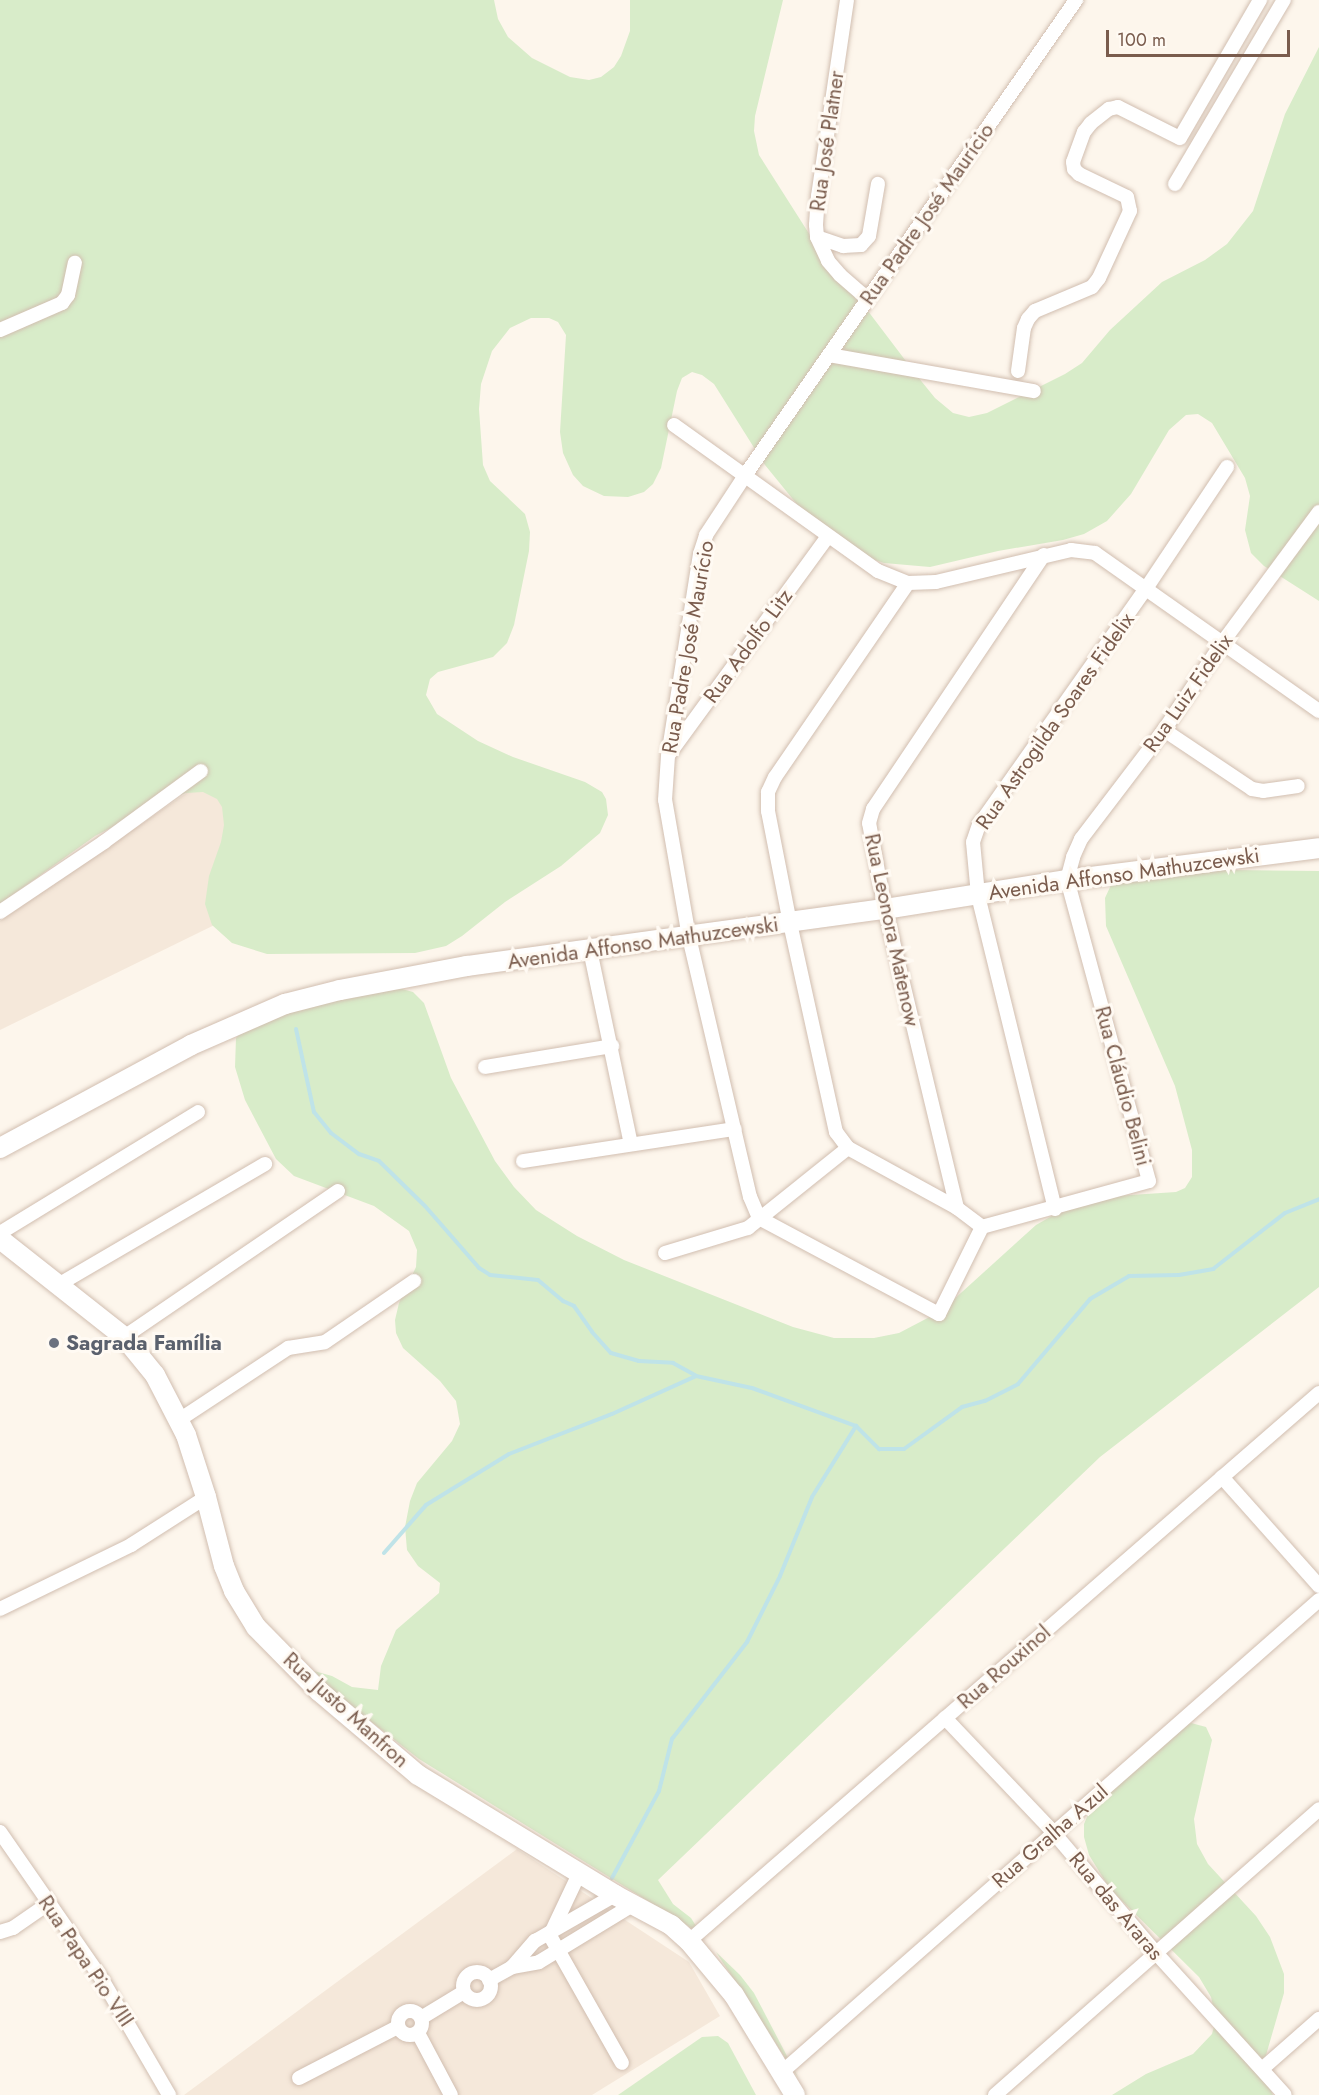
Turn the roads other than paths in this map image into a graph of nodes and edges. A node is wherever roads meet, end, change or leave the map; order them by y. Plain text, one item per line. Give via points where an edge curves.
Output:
1 (847, 0) edge
2 (1076, 0) edge
3 (1260, 0) edge
4 (1284, 0) edge
5 (1175, 183) dead end
6 (878, 184) dead end
7 (817, 237) junction
8 (75, 263) dead end
9 (868, 299) junction
10 (0, 330) edge
11 (829, 355) junction
12 (1018, 371) dead end
13 (1034, 392) dead end
14 (675, 425) dead end
15 (1227, 467) dead end
16 (746, 474) junction
17 (1319, 512) edge
18 (828, 536) junction
19 (1044, 555) junction
20 (908, 583) junction
21 (1145, 590) junction
22 (1222, 643) junction
23 (1319, 711) edge
24 (1164, 730) junction
25 (668, 756) junction
26 (201, 771) dead end
27 (1298, 786) dead end
28 (1319, 848) edge
29 (1067, 880) junction
30 (978, 895) junction
31 (885, 909) junction
32 (0, 912) edge
33 (790, 923) junction
34 (689, 937) junction
35 (590, 950) junction
36 (612, 1046) junction
37 (485, 1067) dead end
38 (198, 1112) dead end
39 (735, 1129) junction
40 (631, 1144) junction
41 (0, 1148) edge
42 (848, 1148) junction
43 (523, 1161) dead end
44 (265, 1164) dead end
45 (338, 1191) dead end
46 (957, 1208) junction
47 (1055, 1209) junction
48 (759, 1218) junction
49 (982, 1227) junction
50 (0, 1233) edge
51 (0, 1239) edge
52 (665, 1253) dead end
53 (414, 1281) dead end
54 (58, 1285) junction
55 (124, 1337) junction
56 (1319, 1393) edge
57 (179, 1420) junction
58 (1222, 1477) junction
59 (206, 1497) junction
60 (1319, 1586) edge
61 (1319, 1599) edge
62 (0, 1609) edge
63 (945, 1718) junction
64 (1319, 1809) edge
65 (1054, 1833) junction
66 (1, 1837) edge
67 (579, 1874) junction
68 (615, 1895) junction
69 (49, 1903) junction
70 (634, 1904) junction
71 (0, 1932) edge
72 (550, 1932) junction
73 (689, 1941) junction
74 (559, 1951) junction
75 (1157, 1954) junction
76 (512, 1966) junction
77 (489, 1980) junction
78 (464, 1992) junction
79 (421, 2018) junction
80 (1319, 2019) edge
81 (398, 2027) junction
82 (418, 2032) junction
83 (622, 2063) dead end
84 (1262, 2069) junction
85 (782, 2072) junction
86 (299, 2078) dead end
87 (168, 2094) edge
88 (451, 2095) edge
89 (795, 2095) edge
90 (995, 2095) edge
91 (1285, 2095) edge

1 - 7 street, Rua José Platner via 818,196
2 - 9 street, Rua Padre José Maurício
3 - 12 street via 1180,138 1118,107 1109,109 1084,132 1074,169 1127,197 1130,211 1092,287 1035,311 1028,319
4 - 5 street
6 - 7 street via 869,236 861,245 843,246
7 - 9 street, Rua José Platner via 828,261
8 - 10 street via 68,295 62,303
9 - 11 street, Rua Padre José Maurício
11 - 13 street
11 - 16 street, Rua Padre José Maurício
14 - 16 street
15 - 21 street, Rua Astrogilda Soares Fidelix
16 - 18 street
16 - 25 street, Rua Padre José Maurício via 706,535 700,554
17 - 22 street, Rua Luiz Fidelix
18 - 20 street via 878,571
18 - 25 street, Rua Adolfo Litz
19 - 20 street via 936,582
19 - 21 street via 1071,550 1095,553
19 - 31 street, Rua Leonora Matenow via 873,809 869,823
20 - 33 street via 768,792 768,811
21 - 22 street
21 - 30 street, Rua Astrogilda Soares Fidelix via 979,825 973,842
22 - 23 street
22 - 24 street, Rua Luiz Fidelix
24 - 27 street via 1252,789
24 - 29 street, Rua Luiz Fidelix via 1081,839
25 - 34 street, Rua Padre José Maurício via 665,800
26 - 32 street
28 - 29 street, Avenida Affonso Mathuzcewski
29 - 30 street, Avenida Affonso Mathuzcewski
29 - 47 street, Rua Cláudio Belini via 1149,1181
30 - 31 street, Avenida Affonso Mathuzcewski
30 - 47 street, Rua Astrogilda Soares Fidelix
31 - 33 street, Avenida Affonso Mathuzcewski
31 - 46 street, Rua Leonora Matenow
33 - 34 street, Avenida Affonso Mathuzcewski
33 - 42 street via 836,1132
34 - 35 street, Avenida Affonso Mathuzcewski
34 - 39 street, Rua Padre José Maurício
35 - 36 street
35 - 41 street, Avenida Affonso Mathuzcewski via 467,966 285,1004 191,1045
36 - 37 street
36 - 40 street
38 - 50 street
39 - 40 street
39 - 48 street, Rua Padre José Maurício via 750,1197
40 - 43 street
42 - 46 street
42 - 48 street
44 - 54 street
45 - 55 street
46 - 49 street
47 - 49 street, Rua Cláudio Belini
48 - 49 street via 939,1314
48 - 52 street via 739,1232
51 - 54 street, Rua Justo Manfron
53 - 57 street via 325,1342 288,1348
54 - 55 street, Rua Justo Manfron
55 - 57 street, Rua Justo Manfron via 155,1375
56 - 58 street, Rua Rouxinol
57 - 59 street, Rua Justo Manfron
58 - 60 street
58 - 63 street, Rua Rouxinol
59 - 62 street via 131,1545
59 - 67 street, Rua Justo Manfron via 234,1591 256,1627 319,1691 418,1775
61 - 65 street, Rua Gralha Azul
63 - 65 street, Rua das Araras
63 - 73 street, Rua Rouxinol
64 - 75 street
65 - 75 street, Rua das Araras
65 - 85 street, Rua Gralha Azul
66 - 69 street, Rua Papa Pio VIII
67 - 68 street, Rua Justo Manfron
67 - 72 street
68 - 70 street, Rua Justo Manfron
68 - 72 street
69 - 71 street via 13,1928
69 - 87 street, Rua Papa Pio VIII via 121,2009
70 - 73 street, Rua Justo Manfron via 671,1925
70 - 74 street
72 - 74 street
72 - 76 street via 525,1950
73 - 85 street, Rua Justo Manfron via 734,1995
74 - 76 street via 531,1965
74 - 83 street
75 - 84 street, Rua das Araras
75 - 90 street
76 - 77 street
77 - 78 street via 489,1992 482,1998 471,1998
77 - 78 street via 480,1972 470,1974 464,1980
78 - 79 street
79 - 81 street via 416,2012 405,2012
79 - 82 street
80 - 84 street
81 - 82 street via 406,2035
81 - 86 street
82 - 88 street
84 - 91 street, Rua das Araras
85 - 89 street, Rua Justo Manfron

